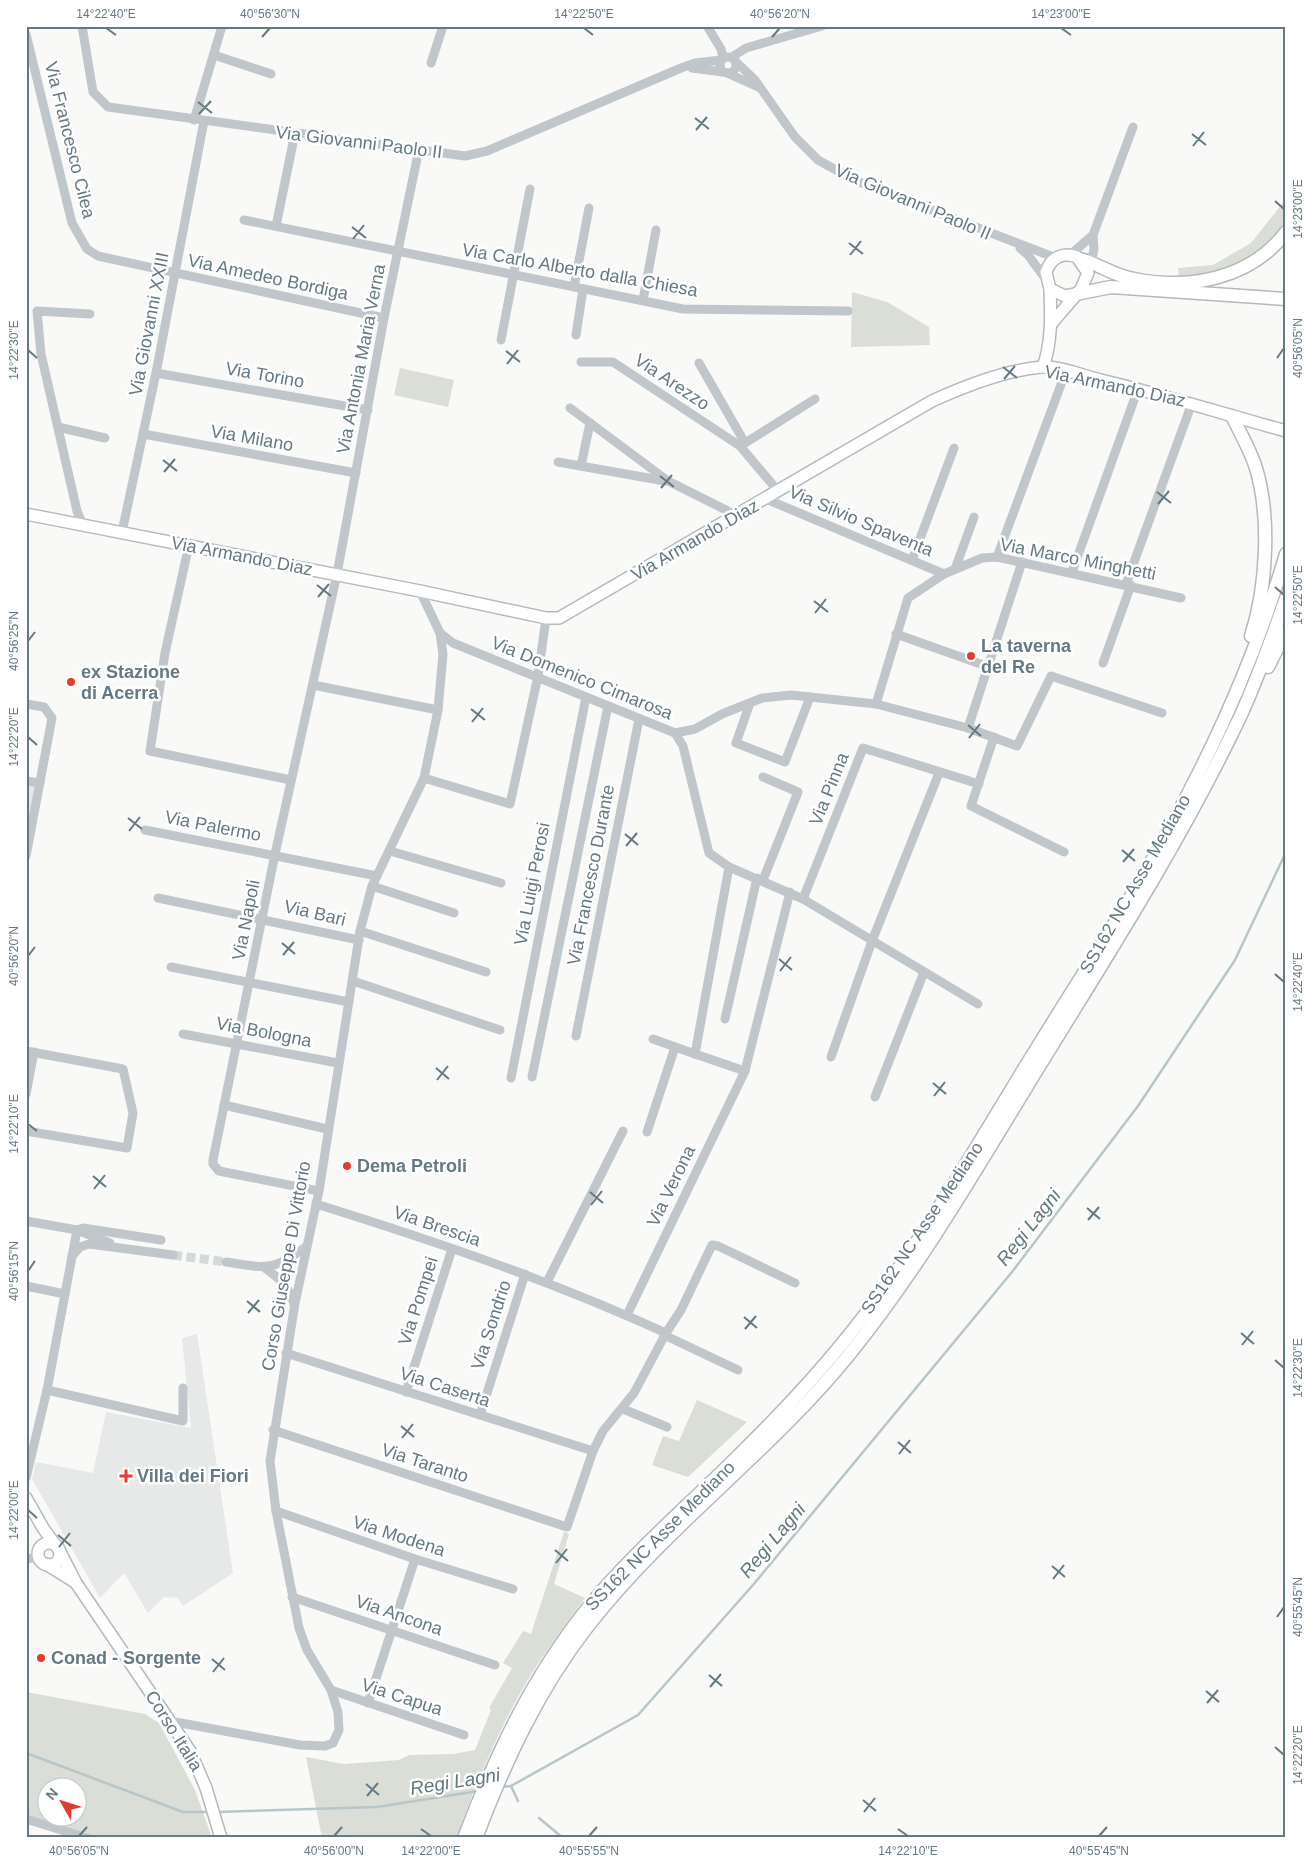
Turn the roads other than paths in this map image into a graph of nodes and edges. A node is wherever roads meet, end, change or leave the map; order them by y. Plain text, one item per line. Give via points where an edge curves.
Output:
1 (82, 26) edge
2 (222, 26) edge
3 (443, 26) edge
4 (707, 26) edge
5 (822, 26) edge
6 (26, 34) edge
7 (214, 55) junction
8 (728, 59) junction
9 (431, 63) dead end
10 (682, 68) junction
11 (725, 72) junction
12 (271, 74) dead end
13 (762, 90) junction
14 (194, 120) junction
15 (204, 121) junction
16 (1133, 127) dead end
17 (295, 133) junction
18 (419, 150) junction
19 (530, 189) dead end
20 (589, 208) dead end
21 (244, 220) dead end
22 (276, 226) junction
23 (656, 230) dead end
24 (1286, 232) edge
25 (1093, 235) junction
26 (1009, 241) junction
27 (398, 252) junction
28 (1056, 258) junction
29 (1083, 262) junction
30 (175, 274) junction
31 (513, 276) junction
32 (1047, 283) junction
33 (578, 288) junction
34 (1076, 294) junction
35 (1286, 299) edge
36 (643, 300) junction
37 (848, 310) dead end
38 (90, 314) dead end
39 (384, 318) junction
40 (1052, 323) junction
41 (576, 336) dead end
42 (501, 340) dead end
43 (581, 362) dead end
44 (699, 363) dead end
45 (1043, 367) junction
46 (1066, 371) junction
47 (156, 373) junction
48 (1138, 389) junction
49 (815, 399) dead end
50 (1192, 403) junction
51 (570, 408) dead end
52 (368, 410) junction
53 (1232, 416) junction
54 (590, 423) junction
55 (58, 427) junction
56 (1286, 431) edge
57 (143, 434) junction
58 (105, 438) dead end
59 (743, 444) junction
60 (954, 448) dead end
61 (558, 462) dead end
62 (581, 466) junction
63 (356, 473) junction
64 (668, 481) junction
65 (778, 491) junction
66 (766, 499) junction
67 (26, 514) edge
68 (736, 515) junction
69 (974, 517) dead end
70 (83, 525) junction
71 (122, 532) junction
72 (189, 546) junction
73 (1286, 554) edge
74 (997, 557) junction
75 (912, 560) junction
76 (1022, 562) junction
77 (954, 569) junction
78 (1072, 572) junction
79 (337, 574) junction
80 (944, 574) junction
81 (1128, 585) junction
82 (420, 590) junction
83 (1181, 598) dead end
84 (1286, 598) edge
85 (546, 618) junction
86 (1286, 631) edge
87 (440, 633) junction
88 (896, 634) junction
89 (1102, 662) dead end
90 (989, 668) junction
91 (538, 676) junction
92 (313, 685) junction
93 (586, 697) junction
94 (810, 697) junction
95 (750, 703) junction
96 (26, 704) edge
97 (876, 704) junction
98 (608, 706) junction
99 (438, 710) junction
100 (1162, 713) dead end
101 (1225, 715) junction
102 (1240, 716) junction
103 (639, 719) junction
104 (968, 728) junction
105 (675, 733) junction
106 (994, 737) junction
107 (939, 772) junction
108 (763, 777) dead end
109 (424, 778) junction
110 (291, 780) junction
111 (26, 781) edge
112 (40, 784) junction
113 (979, 784) junction
114 (146, 830) dead end
115 (390, 851) junction
116 (1064, 852) dead end
117 (275, 854) junction
118 (26, 856) edge
119 (729, 867) junction
120 (377, 876) junction
121 (760, 879) junction
122 (500, 883) dead end
123 (372, 886) junction
124 (790, 892) junction
125 (158, 898) dead end
126 (803, 899) junction
127 (454, 913) dead end
128 (263, 918) junction
129 (360, 936) junction
130 (872, 941) junction
131 (171, 967) dead end
132 (486, 972) dead end
133 (924, 972) junction
134 (353, 981) junction
135 (250, 982) junction
136 (349, 1002) junction
137 (978, 1004) dead end
138 (725, 1019) dead end
139 (500, 1030) dead end
140 (182, 1034) dead end
141 (576, 1036) dead end
142 (653, 1040) dead end
143 (236, 1042) junction
144 (675, 1047) junction
145 (30, 1052) edge
146 (695, 1054) junction
147 (831, 1057) dead end
148 (338, 1063) junction
149 (745, 1071) junction
150 (532, 1077) dead end
151 (511, 1078) dead end
152 (26, 1094) edge
153 (875, 1097) dead end
154 (224, 1105) junction
155 (327, 1129) junction
156 (26, 1131) edge
157 (623, 1131) dead end
158 (647, 1132) dead end
159 (318, 1192) junction
160 (316, 1204) junction
161 (26, 1221) edge
162 (77, 1230) junction
163 (161, 1240) dead end
164 (307, 1246) junction
165 (126, 1248) junction
166 (452, 1249) junction
167 (174, 1255) tunnel mouth
168 (72, 1257) junction
169 (226, 1262) tunnel mouth
170 (265, 1268) junction
171 (524, 1274) junction
172 (547, 1282) junction
173 (795, 1283) dead end
174 (26, 1286) edge
175 (65, 1294) junction
176 (294, 1306) junction
177 (626, 1315) junction
178 (665, 1334) junction
179 (286, 1353) junction
180 (738, 1370) dead end
181 (183, 1388) dead end
182 (47, 1390) junction
183 (406, 1392) junction
184 (623, 1409) junction
185 (480, 1415) junction
186 (667, 1427) dead end
187 (273, 1430) junction
188 (593, 1451) junction
189 (26, 1478) edge
190 (26, 1498) edge
191 (276, 1511) junction
192 (43, 1528) junction
193 (57, 1547) junction
194 (42, 1556) junction
195 (26, 1559) edge
196 (415, 1559) junction
197 (76, 1584) junction
198 (513, 1589) dead end
199 (292, 1597) junction
200 (392, 1630) junction
201 (495, 1665) dead end
202 (331, 1690) junction
203 (368, 1703) junction
204 (170, 1721) junction
205 (464, 1735) dead end
206 (26, 1819) edge
207 (87, 1838) edge
208 (221, 1838) edge
209 (464, 1838) edge
210 (476, 1838) edge

1 - 14 street, Via Giovanni Paolo II via 93,92 108,107
2 - 7 street
3 - 9 street
4 - 8 street
5 - 8 street via 746,48
6 - 30 street, Via Francesco Cilea via 72,223 87,249 98,256
7 - 12 street
7 - 14 street
8 - 10 street, Via Giovanni Paolo II
8 - 11 street via 720,65
8 - 11 street via 735,68
8 - 13 street, Via Giovanni Paolo II via 741,65
10 - 11 street, Via Giovanni Paolo II
10 - 18 street, Via Giovanni Paolo II via 486,151 465,156
11 - 13 street, Via Giovanni Paolo II
13 - 26 street, Via Giovanni Paolo II via 818,160 854,180
14 - 15 street, Via Giovanni Paolo II
15 - 17 street, Via Giovanni Paolo II
15 - 30 street, Via Giovanni XXIII
16 - 25 street
17 - 18 street, Via Giovanni Paolo II
17 - 22 street
18 - 27 street, Via Antonia Maria Verna
19 - 31 street
20 - 33 street
21 - 22 street, Via Carlo Alberto dalla Chiesa
22 - 27 street, Via Carlo Alberto dalla Chiesa
23 - 36 street
24 - 29 highway via 1276,245 1244,269 1206,281 1134,280
25 - 29 street
25 - 29 street via 1094,249
26 - 28 street, Via Giovanni Paolo II
26 - 32 street, Via Giovanni Paolo II via 1028,254
27 - 31 street, Via Carlo Alberto dalla Chiesa
27 - 39 street, Via Antonia Maria Verna
28 - 29 main road
28 - 32 main road via 1048,266
29 - 34 main road via 1081,289
30 - 39 street, Via Amedeo Bordiga
30 - 47 street, Via Giovanni XXIII
31 - 33 street, Via Carlo Alberto dalla Chiesa
31 - 42 street
32 - 34 main road via 1065,296
32 - 40 main road
33 - 36 street, Via Carlo Alberto dalla Chiesa
33 - 41 street
34 - 35 highway via 1111,286
34 - 40 main road
36 - 37 street, Via Carlo Alberto dalla Chiesa via 683,310
38 - 55 street via 37,311 42,354
39 - 52 street, Via Antonia Maria Verna
40 - 45 main road
43 - 59 street, Via Arezzo via 614,362
44 - 59 street, Via Arezzo
45 - 46 main road, Via Armando Diaz
45 - 65 main road, Via Armando Diaz via 967,387 932,401
46 - 48 main road, Via Armando Diaz
46 - 74 street
47 - 52 street, Via Torino
47 - 57 street, Via Giovanni XXIII
48 - 50 main road, Via Armando Diaz
48 - 78 street
49 - 59 street
50 - 53 main road, Via Armando Diaz
50 - 81 street
51 - 54 street
52 - 63 street, Via Antonia Maria Verna
53 - 56 main road, Via Armando Diaz
53 - 101 highway via 1255,464 1265,513 1265,560 1254,628
54 - 62 street
54 - 64 street
55 - 58 street
55 - 70 street via 77,512
57 - 63 street, Via Milano
57 - 71 street, Via Giovanni XXIII
59 - 65 street, Via Arezzo
60 - 75 street
61 - 62 street
62 - 64 street
63 - 79 street, Via Antonia Maria Verna
64 - 68 street
65 - 66 main road, Via Armando Diaz
66 - 68 main road, Via Armando Diaz
66 - 75 street, Via Silvio Spaventa
67 - 70 main road, Via Armando Diaz
68 - 85 main road, Via Armando Diaz via 567,614
69 - 77 street
70 - 71 main road, Via Armando Diaz
71 - 72 main road, Via Armando Diaz
72 - 79 main road, Via Armando Diaz
72 - 110 street via 165,653 150,751
73 - 101 highway, SS162 NC Asse Mediano via 1259,636
74 - 76 street, Via Marco Minghetti
74 - 77 street, Via Marco Minghetti via 982,558
75 - 80 street, Via Silvio Spaventa
76 - 78 street, Via Marco Minghetti
76 - 90 street
77 - 80 street, Via Marco Minghetti
78 - 81 street, Via Marco Minghetti
79 - 82 main road, Via Armando Diaz
79 - 92 street, Via Napoli
80 - 88 street, Via Marco Minghetti via 908,598
81 - 83 street, Via Marco Minghetti
81 - 89 street
82 - 85 main road, Via Armando Diaz
82 - 87 street
84 - 102 highway, SS162 NC Asse Mediano
85 - 91 street
86 - 102 highway
87 - 91 street, Via Domenico Cimarosa via 453,643
87 - 99 street, Corso Giuseppe Di Vittorio via 443,654
88 - 90 street
88 - 97 street, Via Marco Minghetti
90 - 104 street
91 - 93 street, Via Domenico Cimarosa
91 - 109 street via 510,804
92 - 99 street
92 - 110 street, Via Napoli
93 - 98 street, Via Domenico Cimarosa
93 - 151 street, Via Luigi Perosi
94 - 95 street via 790,695 762,698
94 - 95 street via 785,762 736,743
94 - 97 street
95 - 105 street via 695,728
96 - 112 street via 44,707 52,718
97 - 104 street
98 - 103 street, Via Domenico Cimarosa
98 - 150 street
99 - 109 street, Corso Giuseppe Di Vittorio
100 - 106 street via 1051,676 1017,746
101 - 209 highway, SS162 NC Asse Mediano via 1190,791 1129,898 899,1268 804,1389 602,1591 555,1652 509,1730
102 - 210 highway, SS162 NC Asse Mediano via 1140,904 938,1232 893,1298 802,1409 661,1545 610,1599 568,1653 524,1726
103 - 105 street, Via Domenico Cimarosa
103 - 141 street, Via Francesco Durante
104 - 106 street
105 - 119 street, Via Domenico Cimarosa via 683,746 709,853
106 - 113 street
107 - 113 street, Via Pinna
107 - 126 street, Via Pinna via 863,748
107 - 130 street
108 - 121 street via 798,792
109 - 115 street, Corso Giuseppe Di Vittorio
110 - 117 street, Via Napoli
111 - 112 street
112 - 118 street
113 - 116 street via 971,806
114 - 117 street, Via Palermo
115 - 120 street, Corso Giuseppe Di Vittorio
115 - 122 street
117 - 120 street, Via Palermo
117 - 128 street, Via Napoli
119 - 121 street, Via Domenico Cimarosa
119 - 146 street
120 - 123 street, Corso Giuseppe Di Vittorio
121 - 124 street, Via Domenico Cimarosa
121 - 138 street
123 - 127 street
123 - 129 street, Corso Giuseppe Di Vittorio
124 - 126 street, Via Domenico Cimarosa
124 - 149 street, Via Verona
125 - 128 street, Via Bari
126 - 130 street, Via Domenico Cimarosa
128 - 129 street, Via Bari
128 - 135 street, Via Napoli
129 - 132 street, Via Bari
129 - 134 street, Corso Giuseppe Di Vittorio
130 - 133 street, Via Domenico Cimarosa
130 - 147 street
131 - 135 street
133 - 137 street, Via Domenico Cimarosa
133 - 153 street
134 - 136 street, Corso Giuseppe Di Vittorio
134 - 139 street
135 - 136 street
135 - 143 street, Via Napoli
136 - 148 street, Corso Giuseppe Di Vittorio
140 - 143 street, Via Bologna
142 - 144 street
143 - 148 street, Via Bologna
143 - 154 street, Via Napoli
144 - 146 street
144 - 158 street
145 - 152 street
145 - 156 street via 123,1069 133,1113 127,1148
146 - 149 street
148 - 155 street, Corso Giuseppe Di Vittorio
149 - 177 street, Via Verona
154 - 155 street
154 - 159 street, Via Napoli via 213,1160 216,1168
155 - 159 street, Corso Giuseppe Di Vittorio
157 - 172 street
159 - 160 street, Corso Giuseppe Di Vittorio
160 - 164 street, Corso Giuseppe Di Vittorio
160 - 166 street, Via Brescia
161 - 162 street
162 - 163 street via 83,1228
162 - 165 street
162 - 168 street
164 - 170 street via 281,1263
164 - 176 street, Corso Giuseppe Di Vittorio
165 - 167 street
165 - 168 street via 89,1244 80,1247
166 - 171 street, Via Brescia
166 - 183 street, Via Pompei
168 - 175 street
169 - 170 street
170 - 176 street via 283,1281
171 - 172 street, Via Brescia
171 - 185 street, Via Sondrio
172 - 177 street, Via Brescia
173 - 178 street via 712,1245 681,1310
174 - 175 street
175 - 182 street
176 - 179 street, Corso Giuseppe Di Vittorio
177 - 178 street, Via Brescia
178 - 180 street, Via Brescia
178 - 184 street
179 - 183 street, Via Caserta
179 - 187 street, Corso Giuseppe Di Vittorio
181 - 182 street via 183,1420
182 - 189 street
183 - 185 street, Via Caserta
184 - 186 street
184 - 188 street via 603,1431
185 - 188 street, Via Caserta
187 - 188 street, Via Taranto via 567,1527
187 - 191 street, Corso Giuseppe Di Vittorio via 270,1473
190 - 192 main road, Corso Italia
191 - 196 street, Via Modena
191 - 199 street, Corso Giuseppe Di Vittorio
192 - 193 main road, Corso Italia
192 - 194 main road
193 - 194 main road via 46,1543
193 - 194 main road via 59,1555 56,1561
193 - 197 main road, Corso Italia
194 - 195 street
194 - 197 main road, Corso Italia
196 - 198 street, Via Modena
196 - 200 street
197 - 204 main road, Corso Italia
199 - 200 street, Via Ancona
199 - 202 street, Corso Giuseppe Di Vittorio via 308,1650
200 - 201 street, Via Ancona
200 - 203 street
202 - 203 street, Via Capua
202 - 204 street, Corso Giuseppe Di Vittorio via 338,1712 339,1730 334,1743 326,1746 300,1745
203 - 205 street, Via Capua
204 - 208 main road, Corso Italia via 190,1751 206,1788
206 - 207 street

